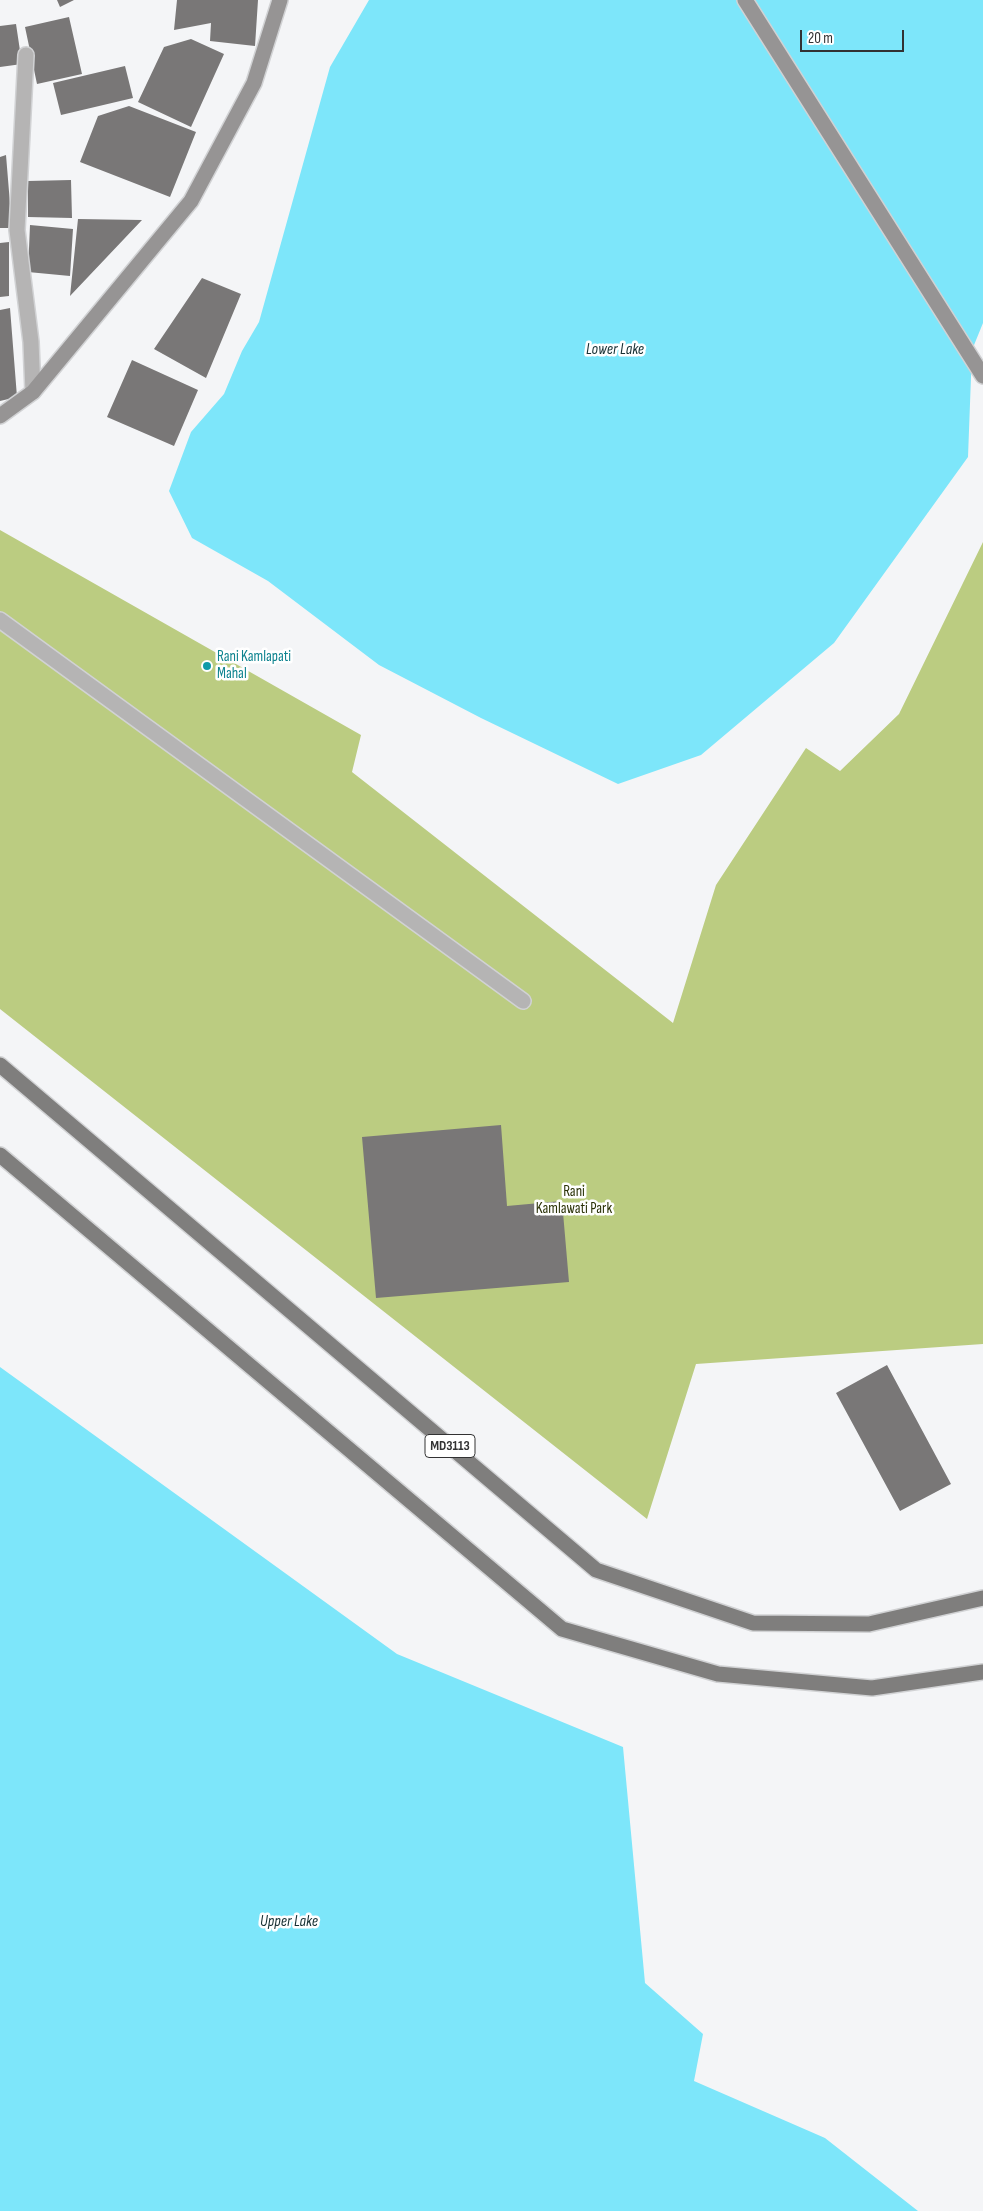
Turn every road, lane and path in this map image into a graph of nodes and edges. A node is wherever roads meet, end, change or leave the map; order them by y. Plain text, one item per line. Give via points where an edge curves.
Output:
1 (280, 0) edge
2 (745, 0) edge
3 (26, 55) dead end
4 (983, 376) edge
5 (33, 392) junction
6 (0, 416) edge
7 (0, 620) edge
8 (523, 1001) dead end
9 (0, 1065) edge
10 (0, 1156) edge
11 (983, 1598) edge
12 (983, 1672) edge

1 - 5 main road via 254,83 191,201
2 - 4 main road
3 - 5 street via 17,230 31,342
5 - 6 main road
7 - 8 street
9 - 11 main road, MD3113 via 596,1570 753,1623 869,1624
10 - 12 main road via 562,1629 718,1674 872,1688

